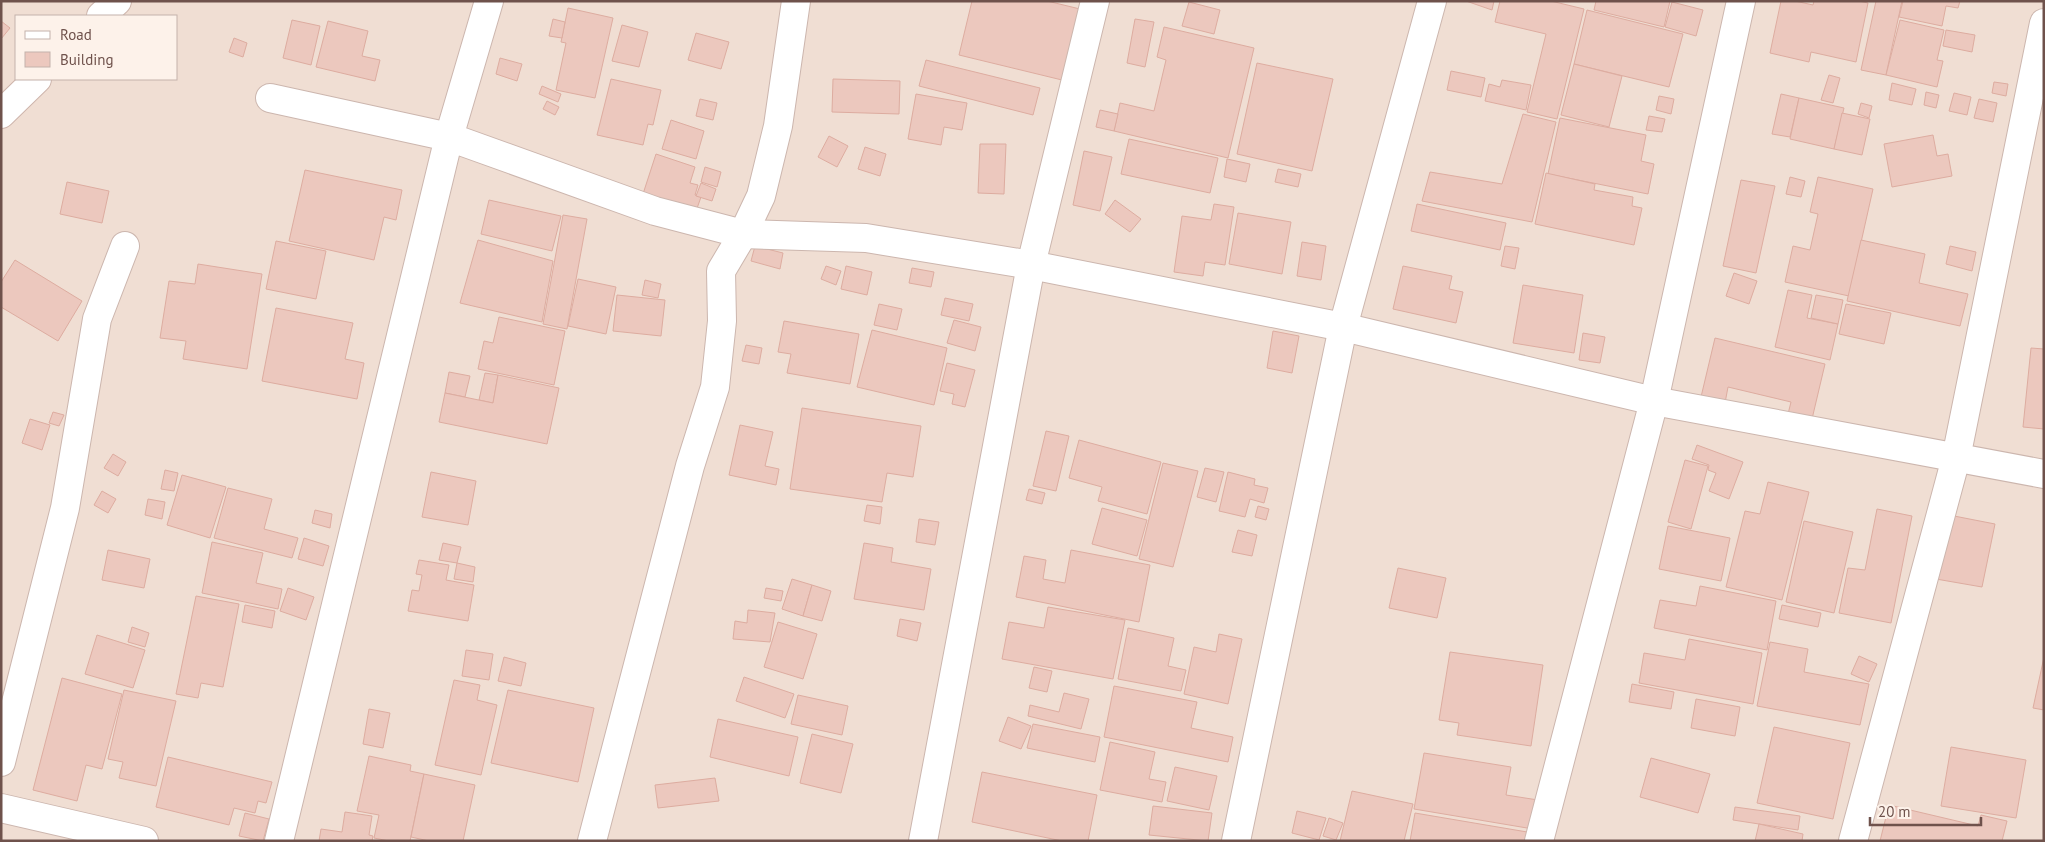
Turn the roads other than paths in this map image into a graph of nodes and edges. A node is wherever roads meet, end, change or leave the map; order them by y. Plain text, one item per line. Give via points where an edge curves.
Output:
1 (117, 1) edge
2 (489, 1) edge
3 (796, 1) edge
4 (1095, 1) edge
5 (1432, 1) edge
6 (1741, 1) edge
7 (102, 15) edge
8 (2044, 23) edge
9 (36, 80) edge
10 (270, 98) dead end
11 (1, 114) edge
12 (449, 137) junction
13 (743, 234) junction
14 (125, 246) dead end
15 (1031, 265) junction
16 (1343, 326) junction
17 (1654, 401) junction
18 (1956, 458) junction
19 (2044, 474) edge
20 (1, 762) edge
21 (1, 808) edge
22 (144, 841) edge
23 (279, 841) edge
24 (592, 841) edge
25 (923, 841) edge
26 (1236, 841) edge
27 (1539, 841) edge
28 (1853, 841) edge

1 - 7 street
2 - 12 street
3 - 13 street via 778,126 761,196
4 - 15 street
5 - 16 street
6 - 17 street
8 - 18 street
9 - 11 street
10 - 12 street
12 - 13 street via 655,211
12 - 23 street
13 - 15 street via 866,238
13 - 24 street via 721,271 722,321 715,387 690,466
14 - 20 street via 97,319 65,508
15 - 16 street
15 - 25 street
16 - 17 street
16 - 26 street
17 - 18 street
17 - 27 street
18 - 19 street
18 - 28 street
21 - 22 street

